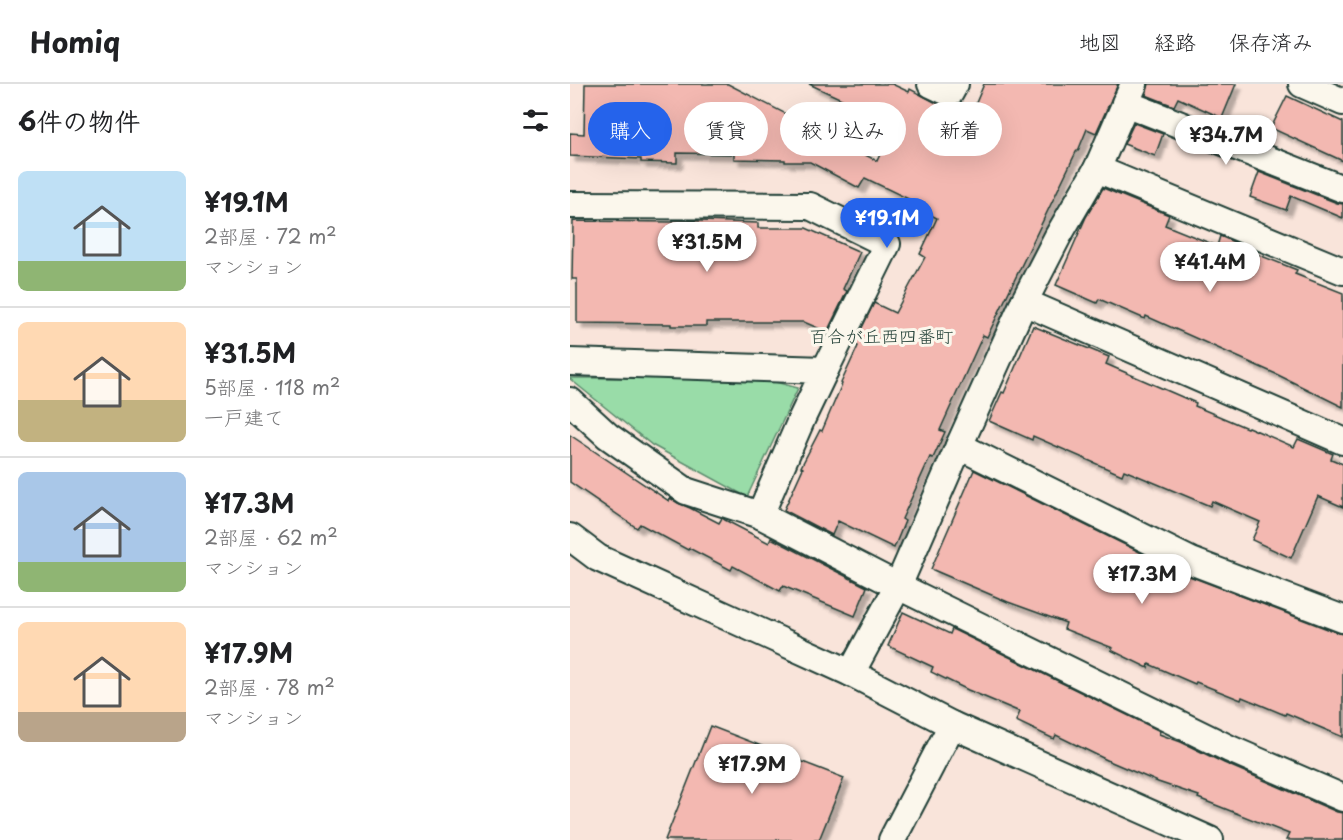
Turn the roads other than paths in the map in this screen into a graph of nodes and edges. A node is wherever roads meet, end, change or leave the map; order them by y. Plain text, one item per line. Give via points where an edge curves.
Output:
1 (931, 84) edge
2 (955, 84) edge
3 (1302, 84) edge
4 (1130, 93) edge
5 (1343, 102) edge
6 (1097, 169) junction
7 (1343, 189) edge
8 (570, 205) edge
9 (1343, 271) edge
10 (1024, 302) junction
11 (570, 362) edge
12 (825, 370) junction
13 (570, 401) edge
14 (1343, 441) edge
15 (959, 446) junction
16 (760, 514) junction
17 (570, 537) edge
18 (898, 586) junction
19 (1343, 619) edge
20 (851, 673) junction
21 (951, 725) junction
22 (1343, 798) edge
23 (892, 840) edge
24 (1210, 840) edge

1 - 2 street via 951,93
3 - 5 street
4 - 6 street
4 - 7 street
6 - 9 street
6 - 10 street
8 - 12 street via 810,206 887,244
10 - 14 street
10 - 15 street
11 - 12 street
12 - 16 street
13 - 16 street via 608,436 686,491
15 - 18 street
15 - 19 street via 1191,561
16 - 18 street
17 - 20 street via 598,558
18 - 20 street
18 - 22 street via 1230,749
20 - 21 street
21 - 23 street
21 - 24 street

